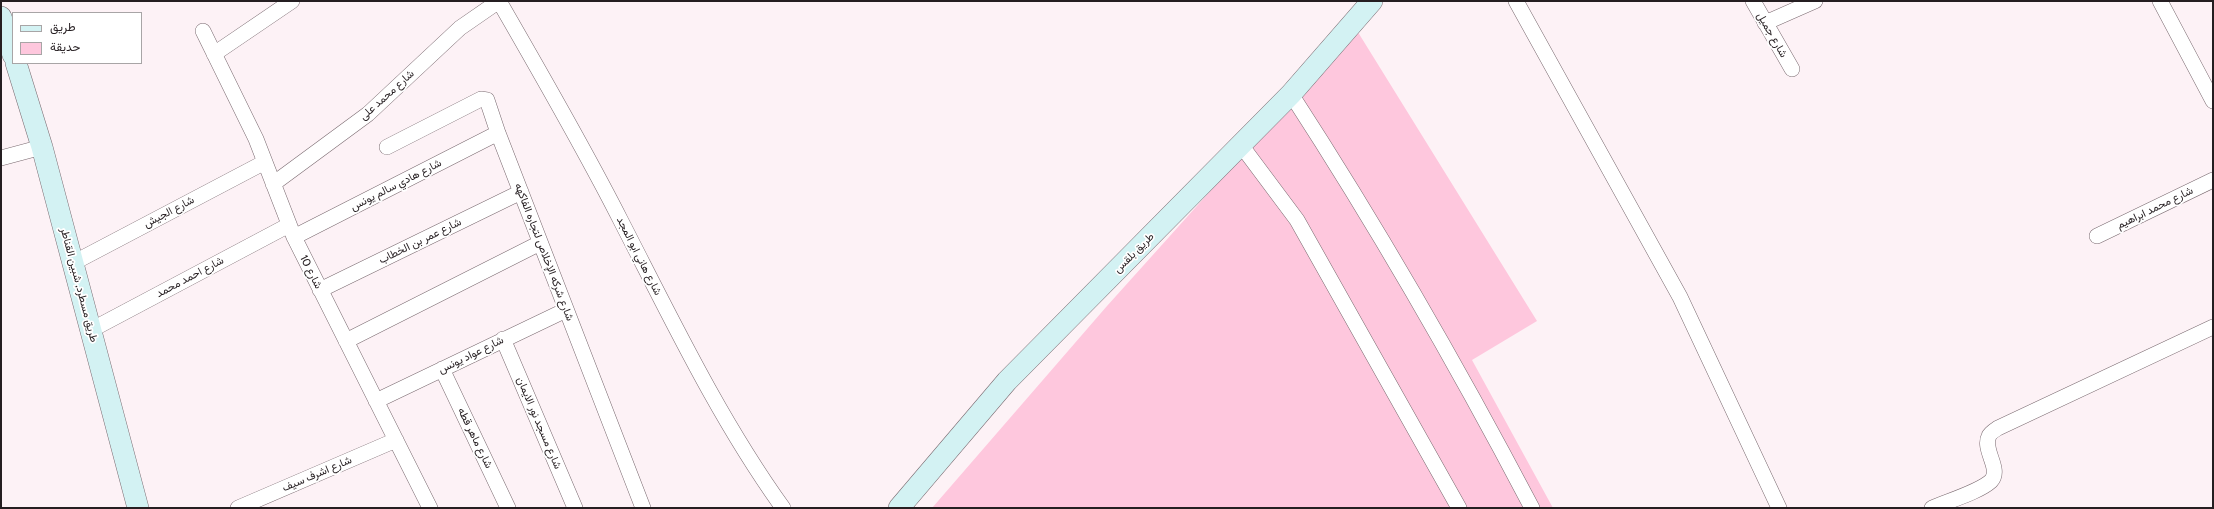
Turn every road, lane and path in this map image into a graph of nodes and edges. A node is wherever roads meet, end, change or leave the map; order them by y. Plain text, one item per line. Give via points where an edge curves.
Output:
1 (292, 1) edge
2 (499, 1) edge
3 (1372, 1) edge
4 (1516, 1) edge
5 (1753, 1) edge
6 (1815, 1) edge
7 (2160, 1) edge
8 (1, 17) edge
9 (1765, 23) junction
10 (203, 31) dead end
11 (12, 52) edge
12 (214, 54) junction
13 (16, 64) edge
14 (1792, 69) dead end
15 (1291, 94) junction
16 (2213, 101) edge
17 (498, 133) junction
18 (1241, 145) junction
19 (387, 147) dead end
20 (42, 148) junction
21 (1, 158) edge
22 (265, 162) junction
23 (2213, 180) edge
24 (273, 184) junction
25 (520, 192) junction
26 (291, 231) junction
27 (2097, 236) dead end
28 (540, 243) junction
29 (73, 263) junction
30 (320, 290) junction
31 (566, 310) junction
32 (2213, 326) edge
33 (91, 330) junction
34 (503, 339) junction
35 (346, 341) junction
36 (442, 369) junction
37 (376, 401) junction
38 (396, 440) junction
39 (138, 508) edge
40 (238, 508) edge
41 (430, 508) edge
42 (508, 508) edge
43 (575, 508) edge
44 (643, 508) edge
45 (783, 508) edge
46 (899, 508) edge
47 (1459, 508) edge
48 (1532, 508) edge
49 (1779, 508) edge
50 (1932, 508) edge

1 - 12 street
2 - 24 street, شارع محمد على via 460,28 368,114
2 - 45 street, شارع هاني ابو المجد via 582,145 704,380 752,463
3 - 15 main road, طريق بلقس
4 - 49 street via 1680,297
5 - 9 street, شارع جميل
6 - 9 street
7 - 16 street
8 - 11 main road
9 - 14 street, شارع جميل
10 - 12 street, شارع 10
12 - 22 street, شارع 10
13 - 20 main road, طريق مسطرد, شبين القناطر
15 - 18 main road, طريق بلقس
15 - 48 street via 1344,176 1412,291
17 - 19 street, شارع شركه الإخلاص لتجاره الفاكهه via 488,102 484,98
17 - 25 street, شارع شركه الإخلاص لتجاره الفاكهه
17 - 26 street, شارع هادي سالم يونس
18 - 46 main road, طريق بلقس via 1011,376 914,487
18 - 47 street via 1297,220
20 - 21 street
20 - 29 main road, طريق مسطرد, شبين القناطر
22 - 24 street, شارع 10
22 - 29 street, شارع الجيش
23 - 27 street, شارع محمد ابراهيم
24 - 26 street, شارع 10
25 - 28 street, شارع شركه الإخلاص لتجاره الفاكهه
25 - 30 street, شارع عمر بن الخطاب
26 - 30 street, شارع 10
26 - 33 street, شارع احمد محمد
28 - 31 street, شارع شركه الإخلاص لتجاره الفاكهه
28 - 35 street
29 - 33 main road, طريق مسطرد, شبين القناطر
30 - 35 street, شارع 10
31 - 34 street, شارع عواد يونس
31 - 44 street, شارع شركه الإخلاص لتجاره الفاكهه
32 - 50 street via 1998,428 1989,435 1988,443 1994,473 1991,480
33 - 39 main road, طريق مسطرد, شبين القناطر
34 - 36 street, شارع عواد يونس
34 - 43 street, شارع مسجد نور الايمان
35 - 37 street, شارع 10
36 - 37 street, شارع عواد يونس
36 - 42 street, شارع ماهر قطه
37 - 38 street, شارع 10
38 - 40 street, شارع اشرف سيف
38 - 41 street, شارع 10

